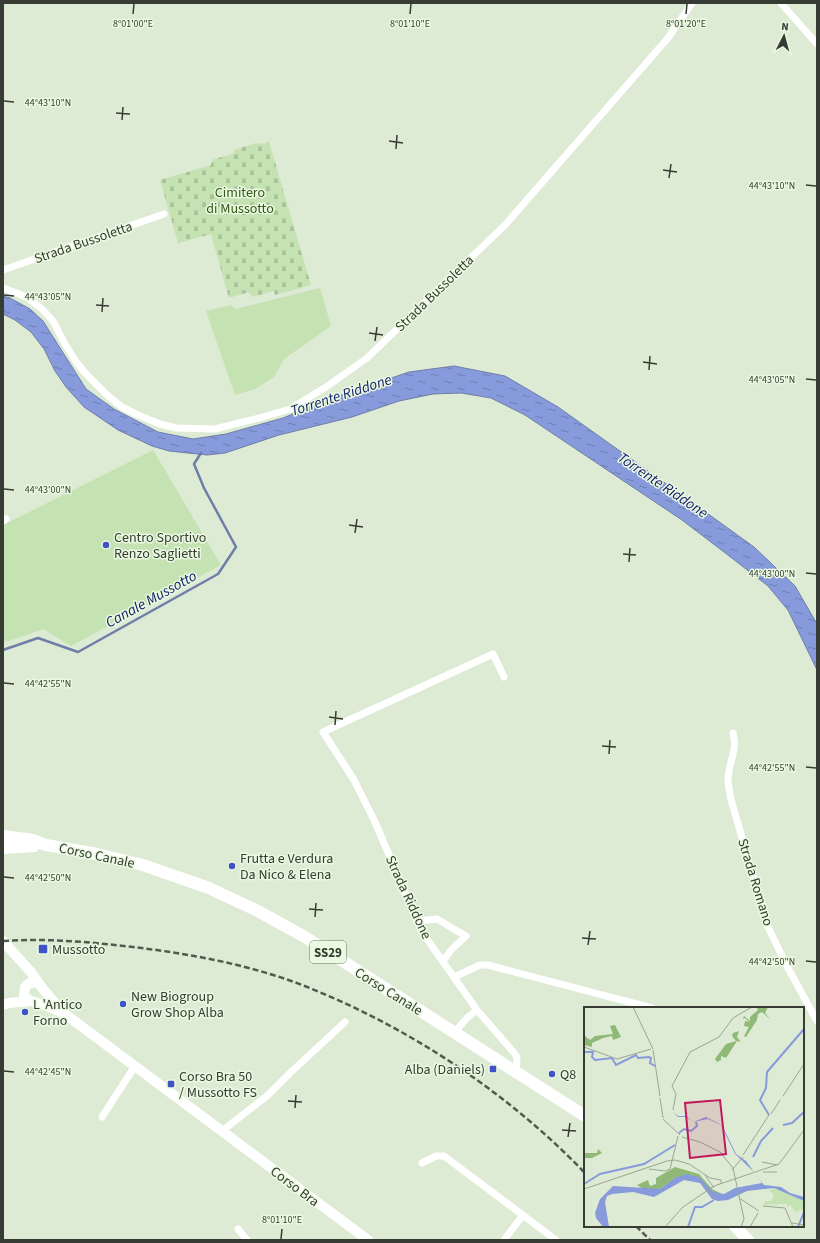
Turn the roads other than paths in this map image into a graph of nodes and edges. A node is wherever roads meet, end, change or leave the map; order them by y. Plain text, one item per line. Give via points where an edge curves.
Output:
1 (692, 3) edge
2 (781, 3) edge
3 (817, 44) edge
4 (164, 214) dead end
5 (3, 270) edge
6 (3, 288) edge
7 (504, 677) dead end
8 (733, 734) dead end
9 (5, 842) edge
10 (417, 921) junction
11 (3, 941) edge
12 (443, 961) junction
13 (21, 962) junction
14 (454, 977) junction
15 (41, 987) junction
16 (25, 988) junction
17 (33, 1002) junction
18 (6, 1004) edge
19 (648, 1007) edge
20 (477, 1010) junction
21 (65, 1014) junction
22 (817, 1021) edge
23 (345, 1022) dead end
24 (454, 1033) junction
25 (134, 1066) junction
26 (516, 1072) junction
27 (584, 1115) edge
28 (102, 1117) dead end
29 (222, 1131) junction
30 (422, 1163) dead end
31 (523, 1215) junction
32 (736, 1227) edge
33 (238, 1229) dead end
34 (247, 1240) edge
35 (368, 1240) edge
36 (504, 1240) edge
37 (556, 1240) edge
38 (748, 1240) edge

1 - 6 street, Strada Bussoletta via 668,38 506,224 367,358 290,409 215,429 176,428 138,415 107,395 87,375 65,344 53,321 42,309 28,298
2 - 3 street
4 - 5 street, Strada Bussoletta
7 - 10 street, Strada Riddone via 493,654 323,732 354,780 375,822
8 - 22 street, Strada Romano via 734,754 728,779 730,796 767,925
9 - 24 main road, Corso Canale / SS29 via 46,845 98,854 144,865 209,888 305,937
10 - 12 street, Strada Riddone
10 - 12 street via 437,919 466,936
11 - 13 street, Corso Bra
12 - 14 street, Strada Riddone
13 - 15 street, Corso Bra
13 - 16 street, Corso Bra via 26,974
14 - 19 street via 480,965 488,965
14 - 20 street, Strada Riddone
15 - 16 street via 33,982
15 - 17 street via 42,998
15 - 21 street, Corso Bra
16 - 17 street via 26,998
16 - 18 street, Corso Bra
17 - 18 street, Corso Bra
17 - 21 street, Corso Bra
20 - 24 street
20 - 26 street, Strada Riddone via 515,1054
21 - 25 street, Corso Bra
23 - 29 street via 268,1095
24 - 26 main road, Corso Canale / SS29
25 - 28 street
25 - 29 street, Corso Bra
26 - 27 main road, Corso Canale / SS29
29 - 35 street, Corso Bra
30 - 31 street via 436,1156 444,1156
31 - 36 street
31 - 37 street
32 - 38 main road
33 - 34 street

